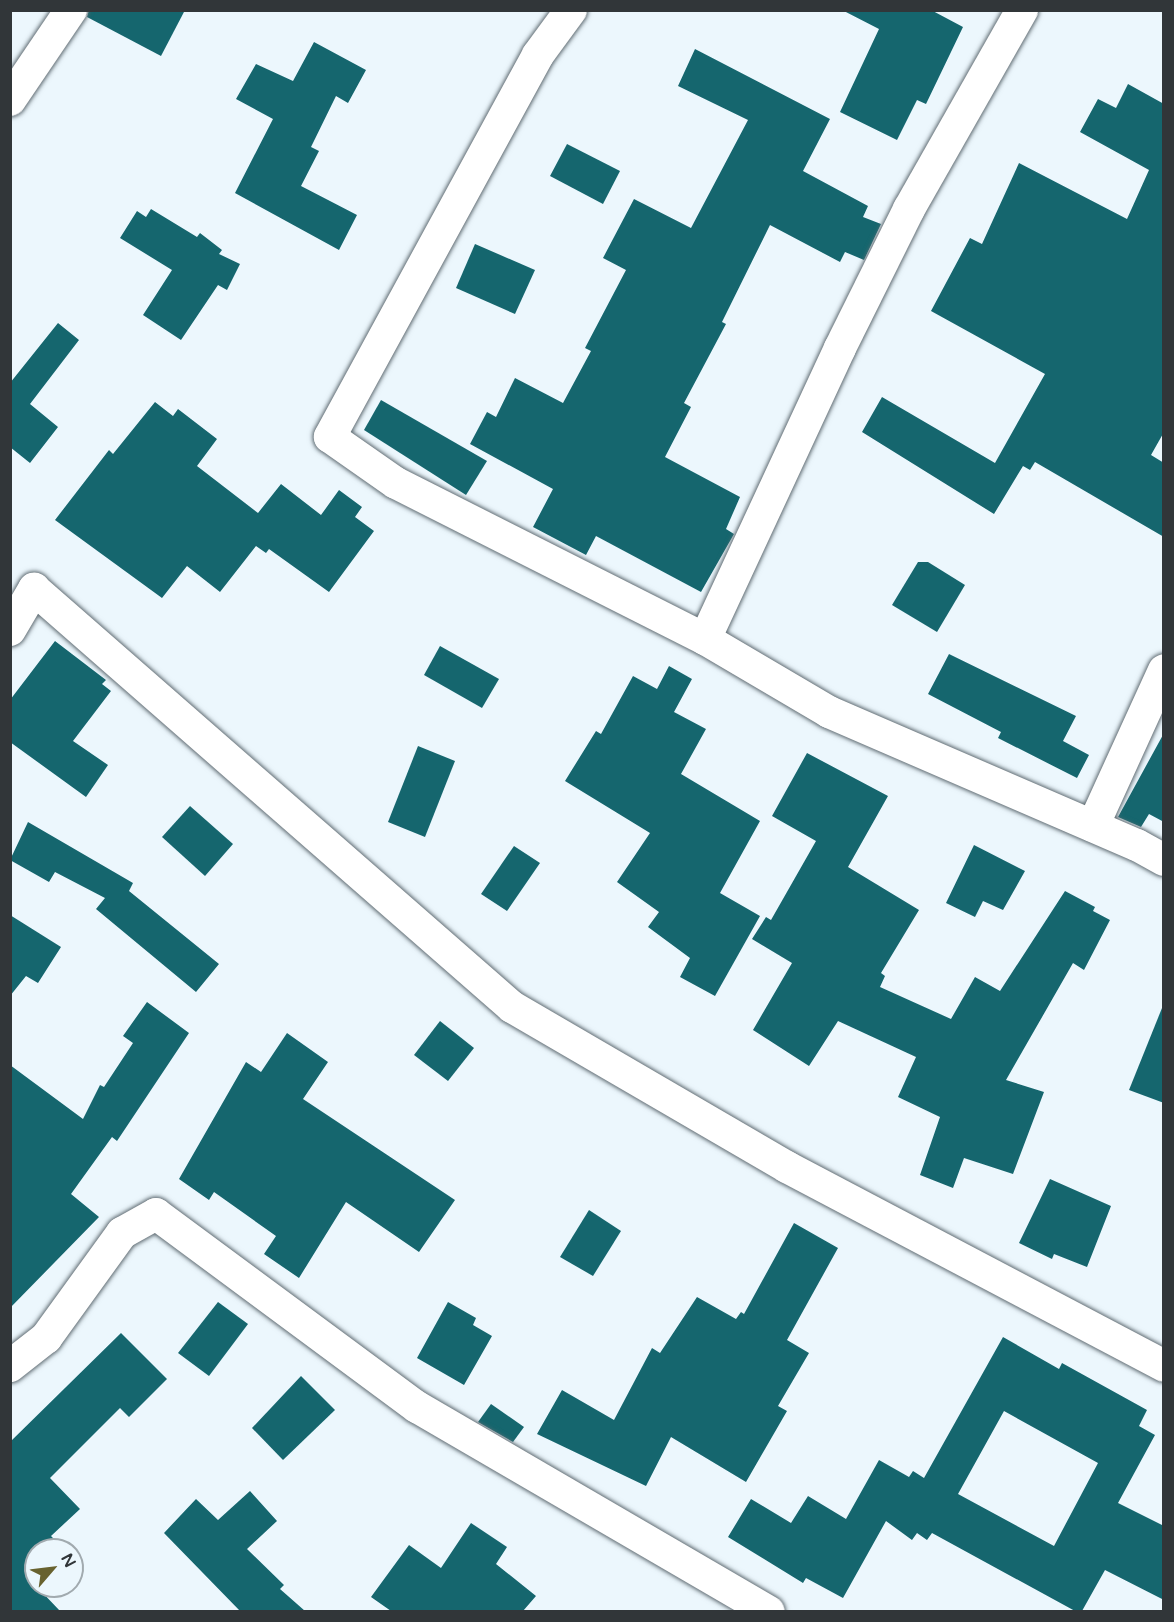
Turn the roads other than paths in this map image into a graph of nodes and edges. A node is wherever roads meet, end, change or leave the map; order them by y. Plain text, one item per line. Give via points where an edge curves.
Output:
1 (71, 10) edge
2 (571, 10) edge
3 (1022, 10) edge
4 (10, 100) edge
5 (10, 630) edge
6 (705, 639) junction
7 (1164, 670) edge
8 (1093, 826) junction
9 (1164, 860) edge
10 (10, 1366) edge
11 (1164, 1366) edge
12 (769, 1611) edge

1 - 4 street
2 - 6 street via 538,55 330,437 396,483
3 - 6 street via 899,230
5 - 11 street via 34,589 513,1007 787,1167
6 - 8 street via 829,712
7 - 8 street
8 - 9 street
10 - 12 street via 46,1338 122,1233 156,1214 417,1407

